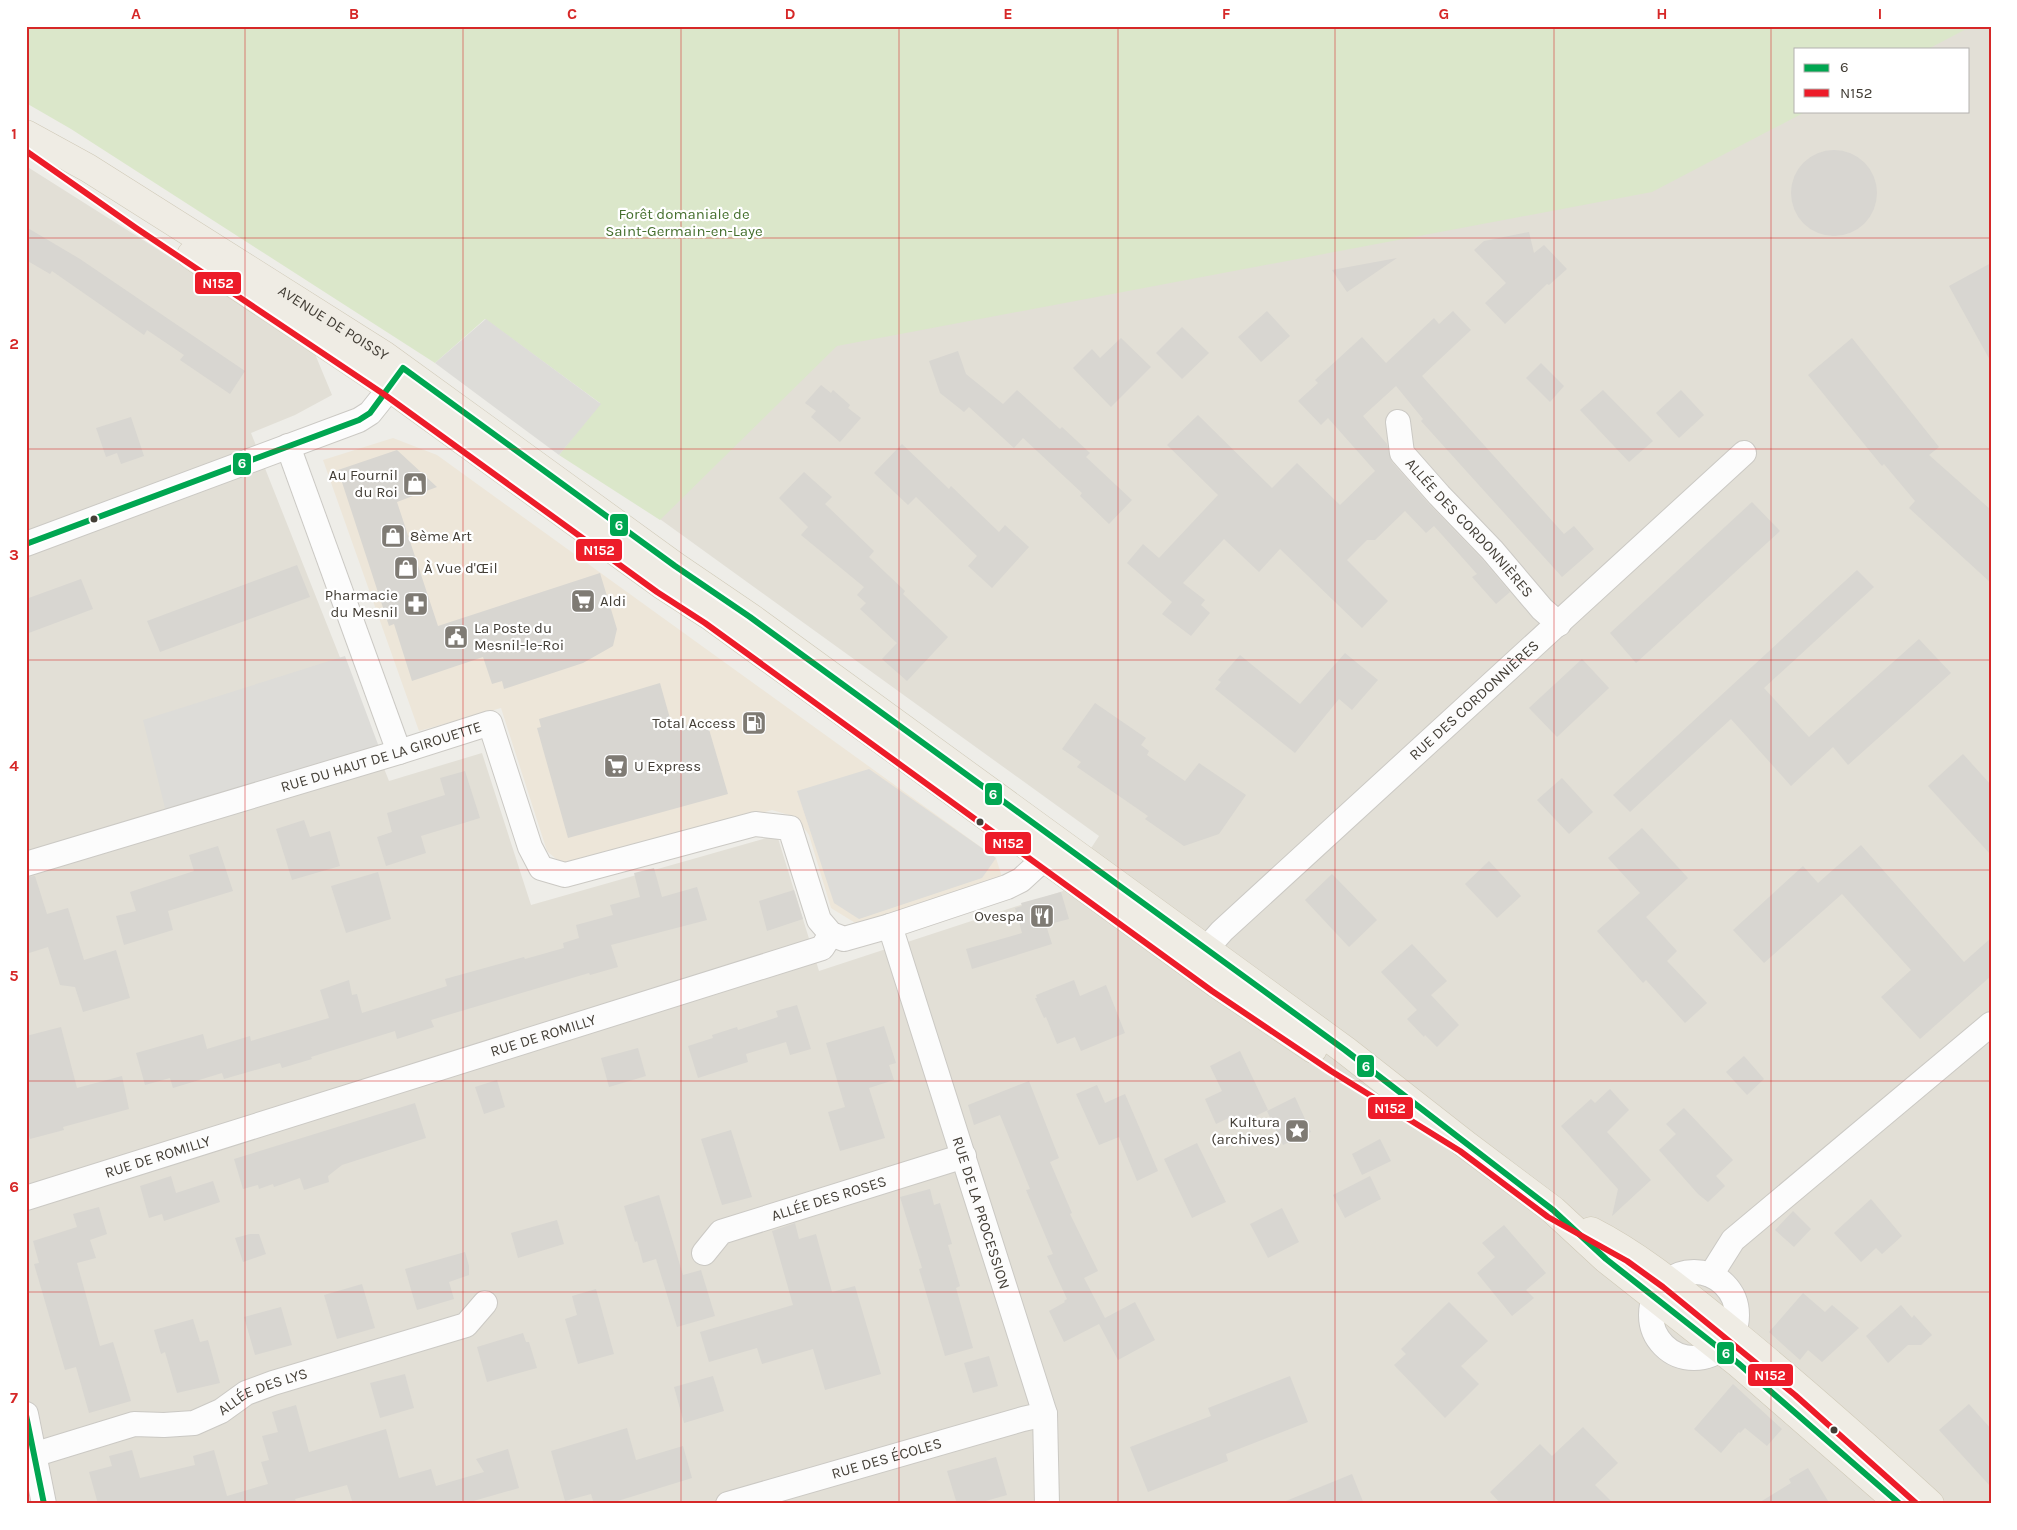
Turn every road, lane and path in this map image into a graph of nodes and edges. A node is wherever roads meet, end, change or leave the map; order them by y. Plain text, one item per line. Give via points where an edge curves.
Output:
1 (26, 134) edge
2 (26, 140) edge
3 (396, 378) junction
4 (1398, 422) dead end
5 (288, 446) junction
6 (1744, 453) dead end
7 (26, 544) edge
8 (1559, 624) junction
9 (399, 752) junction
10 (1050, 849) junction
11 (26, 864) edge
12 (890, 926) junction
13 (831, 934) junction
14 (1198, 957) junction
15 (1991, 1024) edge
16 (964, 1156) junction
17 (26, 1198) edge
18 (704, 1253) dead end
19 (1711, 1275) junction
20 (1662, 1289) junction
21 (485, 1303) dead end
22 (1726, 1340) junction
23 (26, 1414) edge
24 (1044, 1414) junction
25 (33, 1455) junction
26 (44, 1504) edge
27 (728, 1504) edge
28 (1047, 1504) edge
29 (1900, 1504) edge
30 (1930, 1504) edge

1 - 3 main road, AVENUE DE POISSY via 88,168 376,350
2 - 3 main road, AVENUE DE POISSY via 141,221
3 - 5 street via 364,417
3 - 10 main road, AVENUE DE POISSY
4 - 8 street, ALLÉE DES CORDONNIÈRES via 1402,453
5 - 7 street
5 - 9 street
6 - 8 street, RUE DES CORDONNIÈRES
8 - 14 street, RUE DES CORDONNIÈRES via 1222,931
9 - 11 street, RUE DU HAUT DE LA GIROUETTE
9 - 13 street, RUE DU HAUT DE LA GIROUETTE via 490,723 530,847 541,868 565,875 755,824 790,828 819,920
10 - 12 street via 1021,880 1007,887
10 - 14 main road, AVENUE DE POISSY
12 - 13 street via 844,938
12 - 16 street, RUE DE LA PROCESSION
13 - 17 street, RUE DE ROMILLY via 822,948
14 - 20 main road, AVENUE DE POISSY via 1345,1050 1552,1210 1606,1260
15 - 19 street via 1733,1240
16 - 18 street, ALLÉE DES ROSES via 721,1232
16 - 24 street, RUE DE LA PROCESSION
19 - 20 street via 1690,1272
19 - 22 street via 1729,1290 1737,1313 1736,1325
20 - 22 main road, AVENUE DE POISSY
21 - 25 street, ALLÉE DES LYS via 466,1325 273,1382 246,1393 221,1411 194,1423 134,1424
22 - 29 main road via 1823,1436
22 - 30 main road via 1801,1388
23 - 25 street
24 - 27 street, RUE DES ÉCOLES
24 - 28 street, RUE DE LA PROCESSION
25 - 26 street

